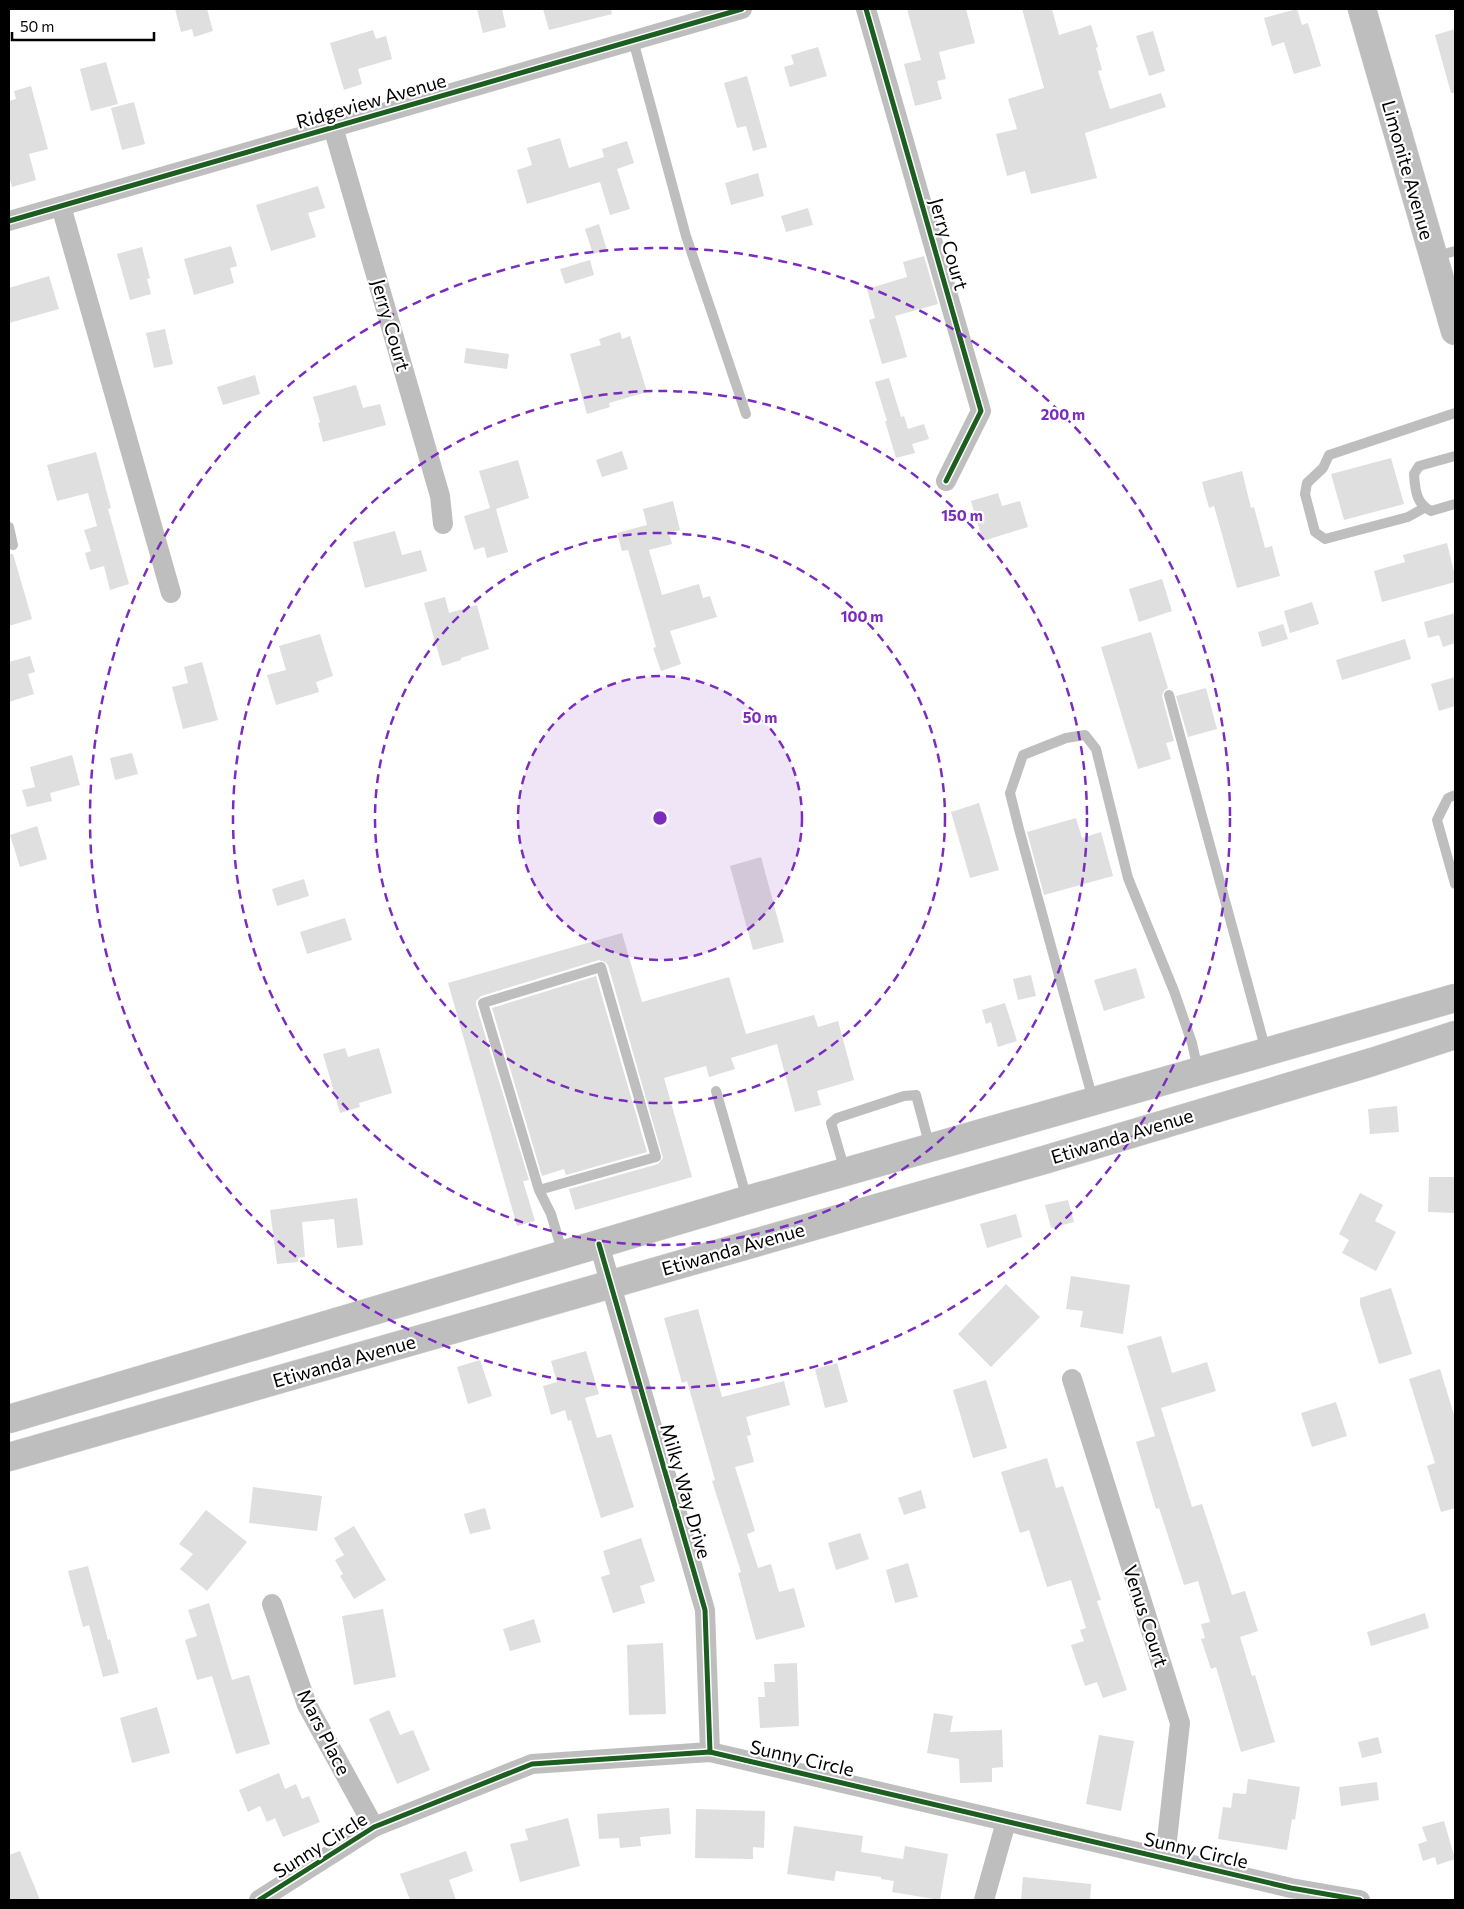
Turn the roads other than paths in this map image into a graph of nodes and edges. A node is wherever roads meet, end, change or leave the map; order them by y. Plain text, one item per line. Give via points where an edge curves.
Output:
1 (742, 9) edge
2 (866, 9) edge
3 (1362, 9) edge
4 (633, 40) junction
5 (333, 127) junction
6 (61, 206) junction
7 (9, 221) edge
8 (1444, 254) edge
9 (1455, 331) edge
10 (1455, 413) edge
11 (746, 414) dead end
12 (1455, 456) edge
13 (946, 481) dead end
14 (1455, 504) edge
15 (1424, 508) junction
16 (443, 524) dead end
17 (9, 527) edge
18 (13, 545) dead end
19 (171, 593) dead end
20 (1169, 695) dead end
21 (1455, 795) edge
22 (1455, 884) edge
23 (1455, 998) edge
24 (1455, 1035) edge
25 (1266, 1052) junction
26 (1198, 1071) junction
27 (716, 1091) dead end
28 (1094, 1101) junction
29 (931, 1148) junction
30 (846, 1172) junction
31 (539, 1190) junction
32 (747, 1200) junction
33 (599, 1244) junction
34 (563, 1255) junction
35 (611, 1284) junction
36 (1072, 1379) dead end
37 (9, 1419) edge
38 (9, 1457) edge
39 (272, 1604) dead end
40 (710, 1752) junction
41 (1006, 1822) junction
42 (374, 1827) junction
43 (1164, 1858) junction
44 (259, 1900) edge
45 (984, 1900) edge
46 (1360, 1900) edge

1 - 4 street, Ridgeview Avenue
2 - 13 street, Jerry Court via 981,411
3 - 8 main road, Limonite Avenue
4 - 5 street, Ridgeview Avenue
4 - 11 lane via 686,236
5 - 6 street, Ridgeview Avenue
5 - 16 street, Jerry Court via 440,496
6 - 7 street, Ridgeview Avenue
6 - 19 street
8 - 9 main road, Limonite Avenue
10 - 15 lane via 1329,455 1323,468 1307,483 1305,494 1315,532 1325,539 1408,517
12 - 15 lane via 1419,466 1414,474 1417,496
14 - 15 lane via 1431,511
17 - 18 lane
20 - 25 lane
21 - 22 lane via 1448,798 1437,820
23 - 25 main road, Etiwanda Avenue
24 - 35 main road, Etiwanda Avenue via 1044,1160
25 - 26 main road, Etiwanda Avenue
26 - 28 main road, Etiwanda Avenue
26 - 28 lane via 1174,991 1128,878 1096,749 1085,735 1066,738 1022,755 1010,793
27 - 32 lane
28 - 29 main road, Etiwanda Avenue
29 - 30 main road, Etiwanda Avenue
29 - 30 lane via 916,1095 904,1096 830,1123
30 - 32 main road, Etiwanda Avenue
31 - 31 lane via 483,1003 601,967 656,1157
31 - 34 lane via 551,1214
32 - 33 main road, Etiwanda Avenue
33 - 34 main road, Etiwanda Avenue
33 - 35 street, Milky Way Drive
34 - 37 main road, Etiwanda Avenue
35 - 38 main road, Etiwanda Avenue
35 - 40 street, Milky Way Drive via 705,1610
36 - 43 street, Venus Court via 1180,1723
39 - 42 street, Mars Place via 307,1705
40 - 41 street, Sunny Circle
40 - 42 street, Sunny Circle via 532,1764
41 - 43 street, Sunny Circle
41 - 45 street
42 - 44 street, Sunny Circle
43 - 46 street, Sunny Circle via 1291,1888

